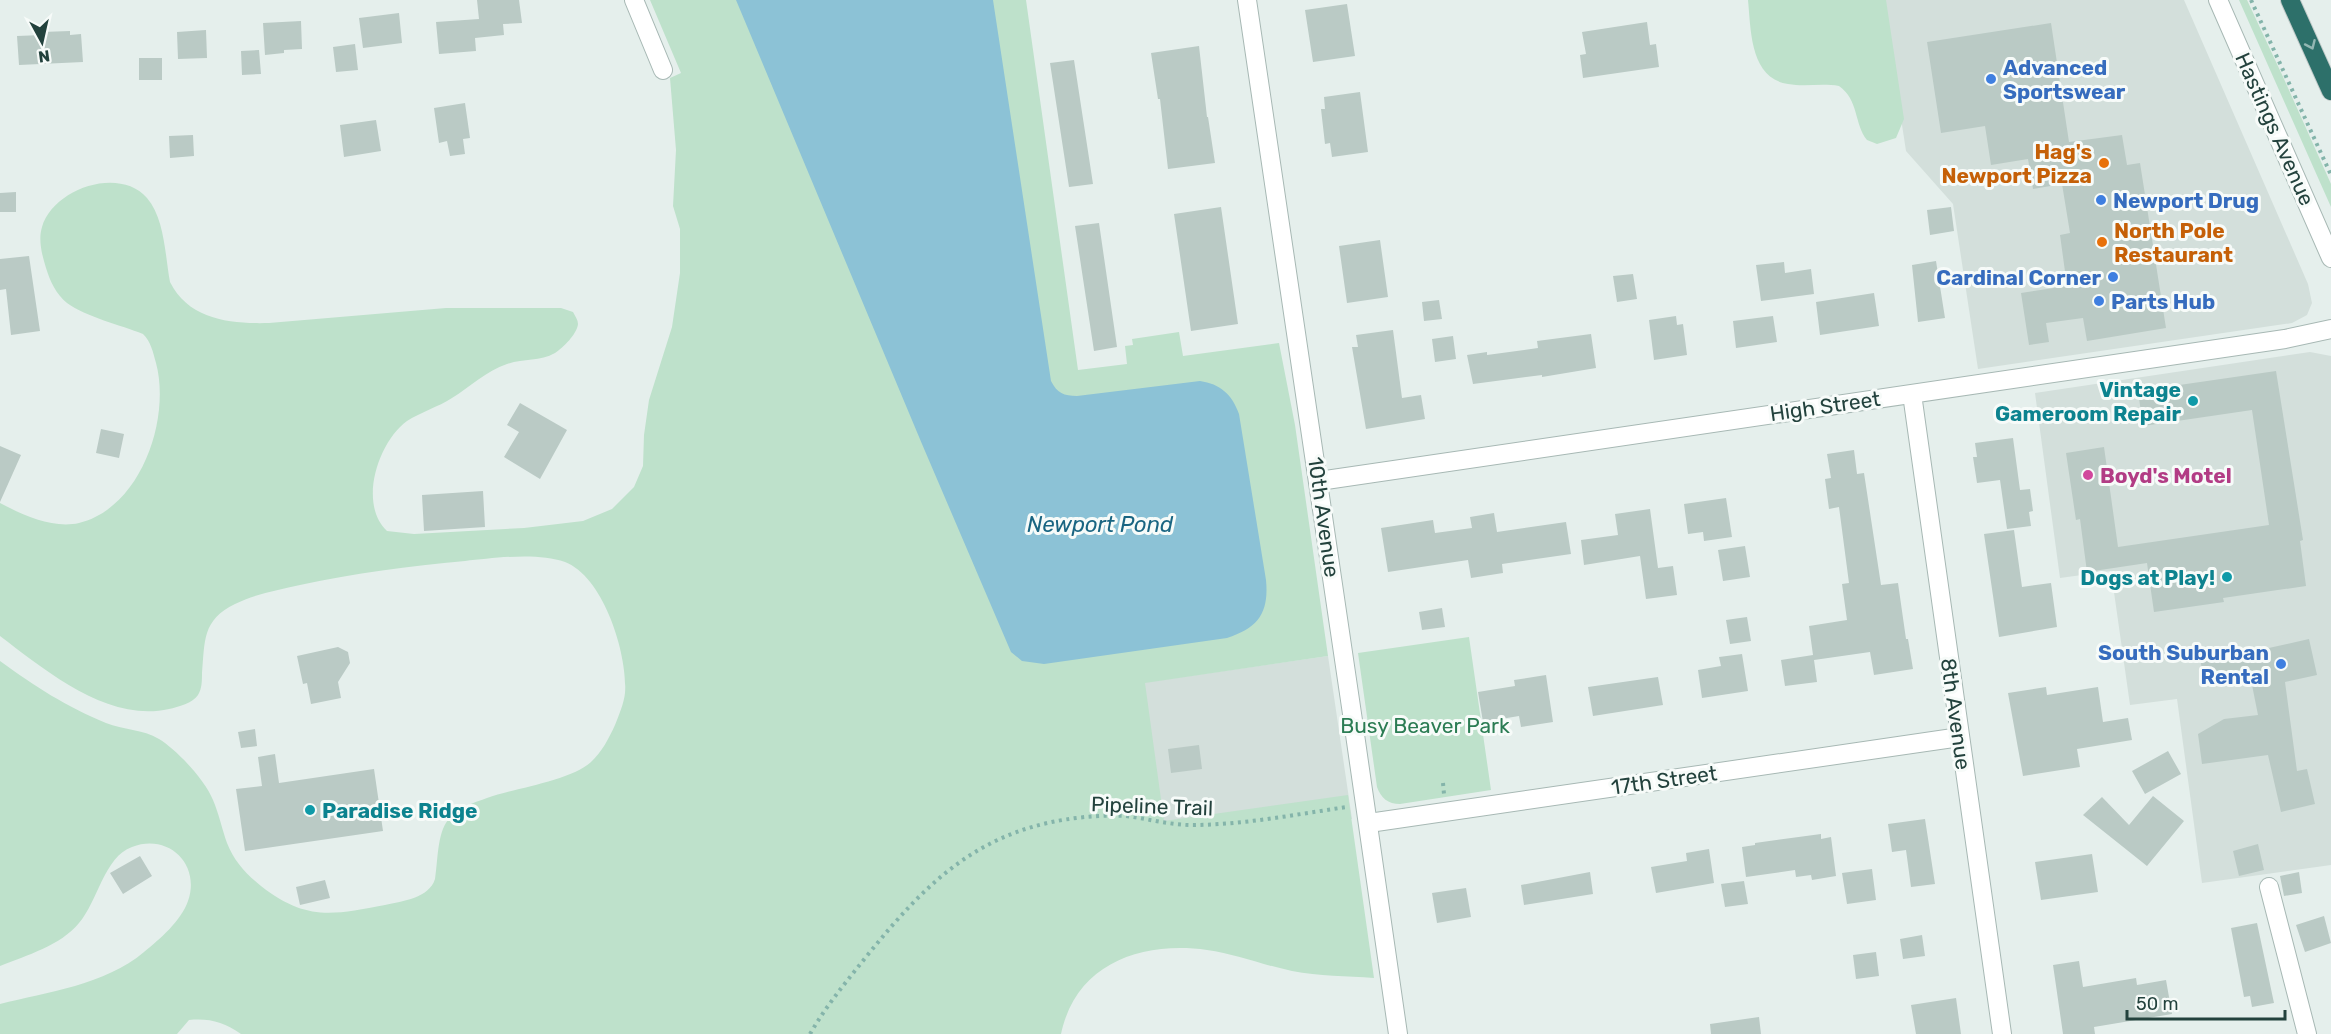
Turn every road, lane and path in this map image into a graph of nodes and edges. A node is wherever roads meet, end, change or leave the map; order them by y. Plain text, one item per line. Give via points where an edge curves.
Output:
1 (634, 0) edge
2 (1247, 0) edge
3 (2217, 0) edge
4 (2251, 0) edge
5 (2290, 0) edge
6 (663, 70) dead end
7 (2331, 91) edge
8 (2331, 175) edge
9 (2331, 258) edge
10 (2331, 329) edge
11 (1912, 394) junction
12 (1318, 481) junction
13 (1960, 737) junction
14 (1366, 804) junction
15 (1369, 823) junction
16 (2269, 887) dead end
17 (810, 1034) edge
18 (1398, 1034) edge
19 (2002, 1034) edge
20 (2307, 1034) edge

1 - 6 street
2 - 12 street, 10th Avenue
3 - 9 street, Hastings Avenue
4 - 8 path
5 -> 7 highway
10 - 11 street, High Street
11 - 12 street, High Street
11 - 13 street, 8th Avenue
12 - 14 street, 10th Avenue
13 - 15 street, 17th Street
13 - 19 street, 8th Avenue
14 - 15 street, 10th Avenue
14 - 17 path, Pipeline Trail via 1196,825 1126,816 1086,817 1040,824 999,838 946,871 909,906 828,1004
15 - 18 street, 10th Avenue
16 - 20 street

